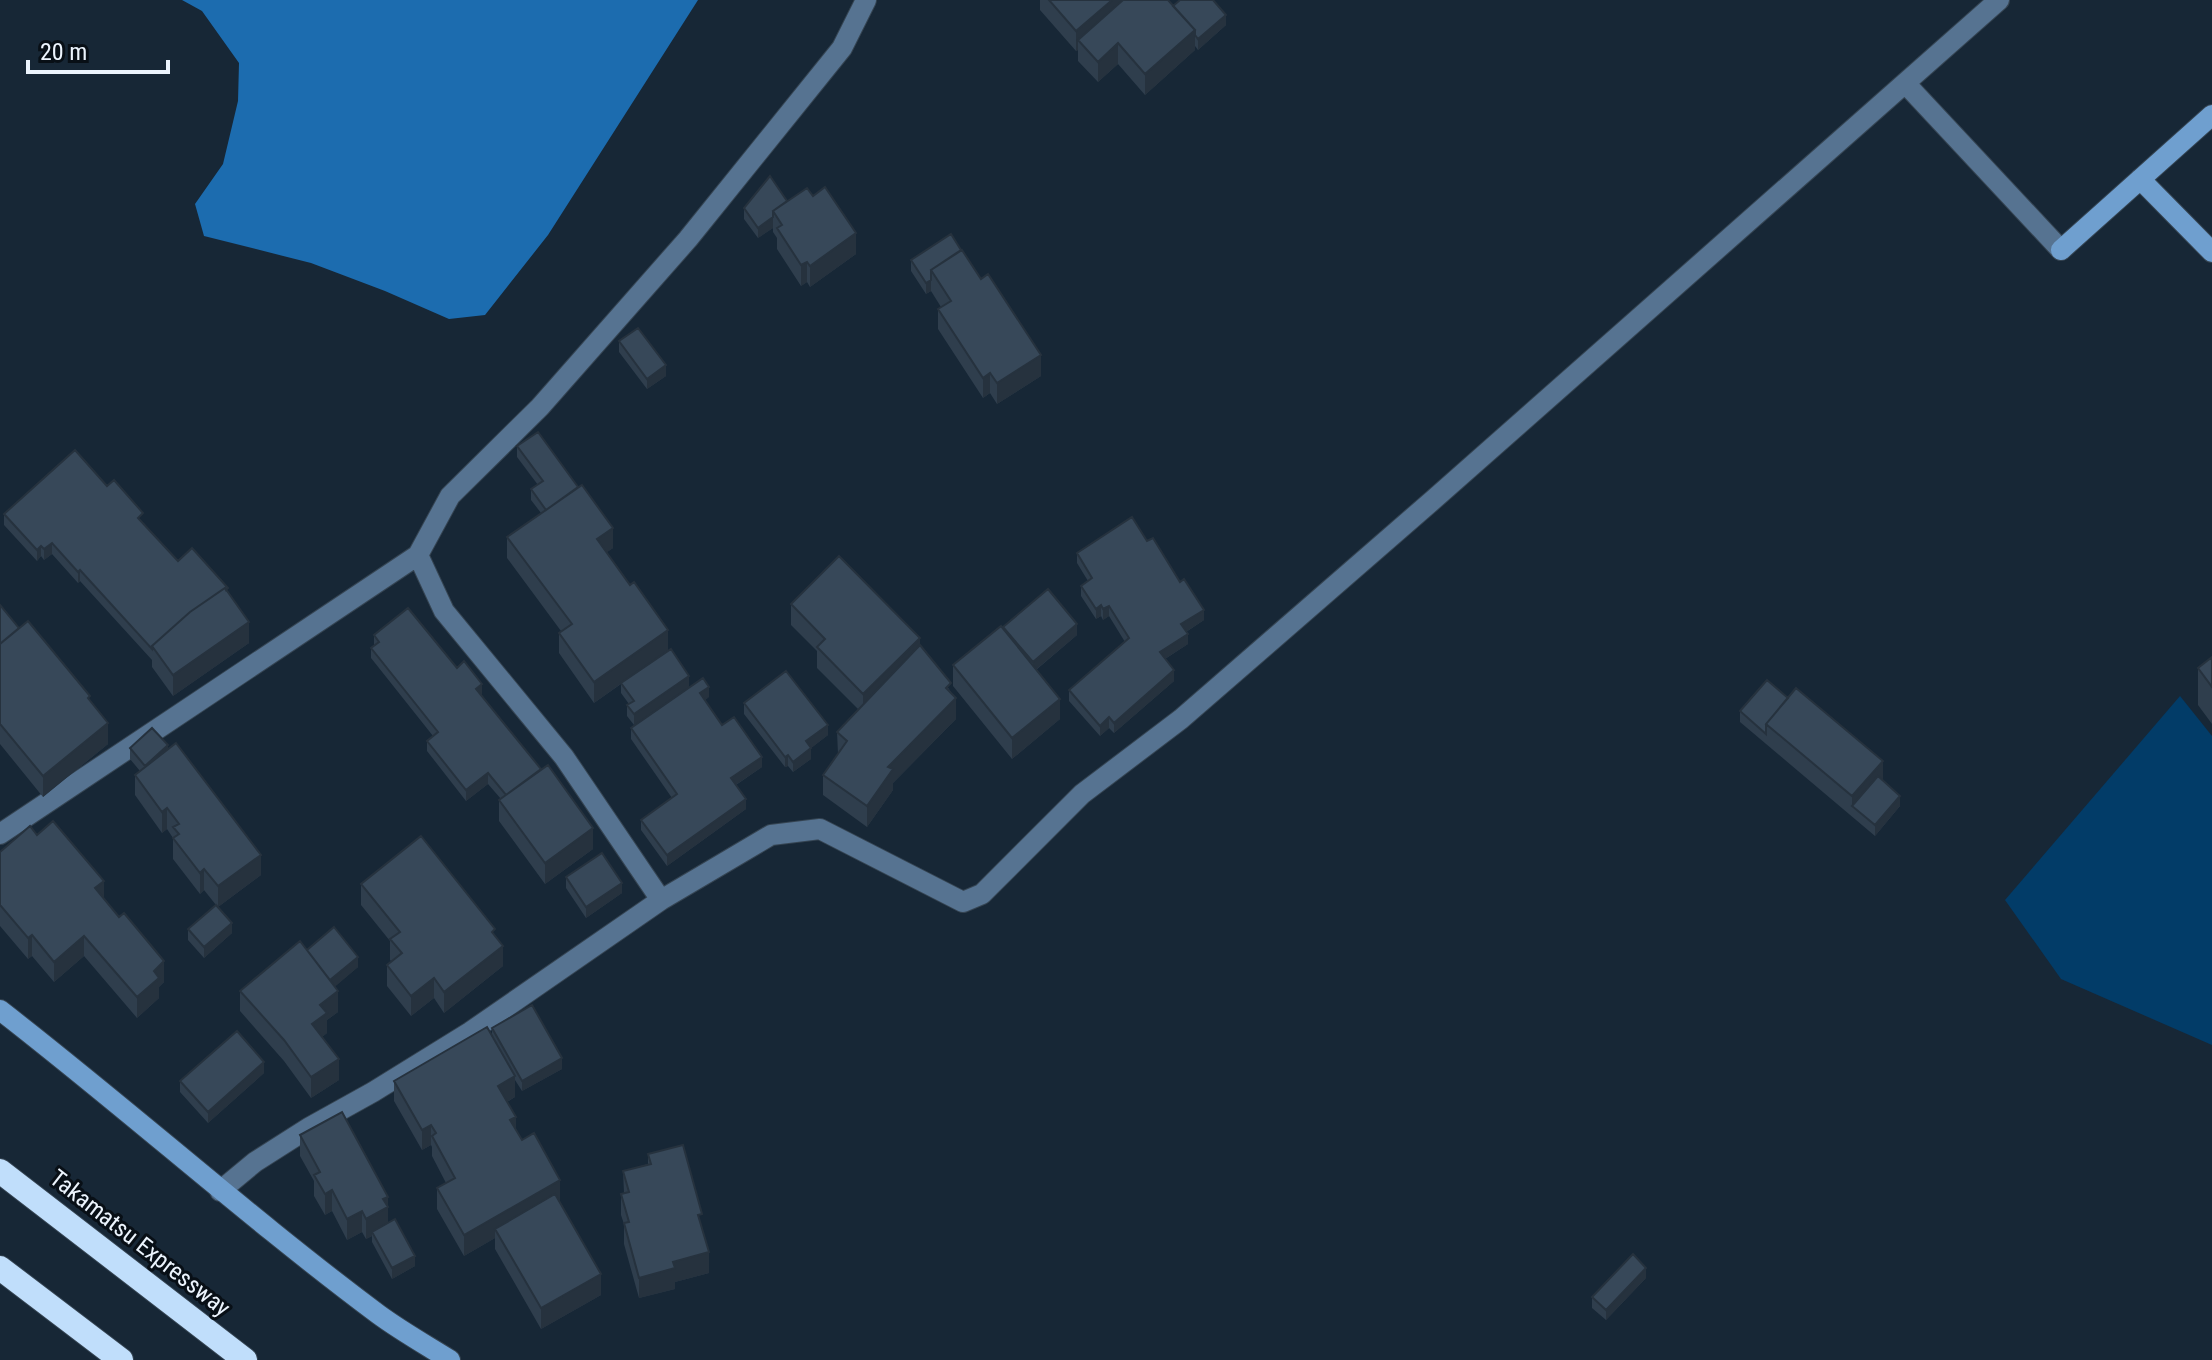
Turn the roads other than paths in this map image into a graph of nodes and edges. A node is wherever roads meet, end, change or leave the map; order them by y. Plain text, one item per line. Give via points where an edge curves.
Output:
1 (866, 0) edge
2 (1999, 0) edge
3 (1905, 83) junction
4 (2212, 115) edge
5 (2140, 179) junction
6 (2212, 252) edge
7 (418, 555) junction
8 (0, 834) edge
9 (661, 900) junction
10 (0, 1010) edge
11 (0, 1171) edge
12 (220, 1191) junction
13 (0, 1268) edge
14 (121, 1360) edge
15 (245, 1360) edge
16 (450, 1360) edge

1 - 7 street via 842,48 688,239 540,407 450,496
2 - 3 street
3 - 5 street via 2061,250
3 - 9 street via 1181,719 1082,794 982,894 963,902 820,829 771,835
4 - 5 street
5 - 6 street
7 - 8 street
7 - 9 street via 444,611 564,757
9 - 12 street via 470,1032 310,1127
10 - 12 street
11 - 15 highway, Takamatsu Expressway
12 - 16 street via 381,1316
13 - 14 highway

